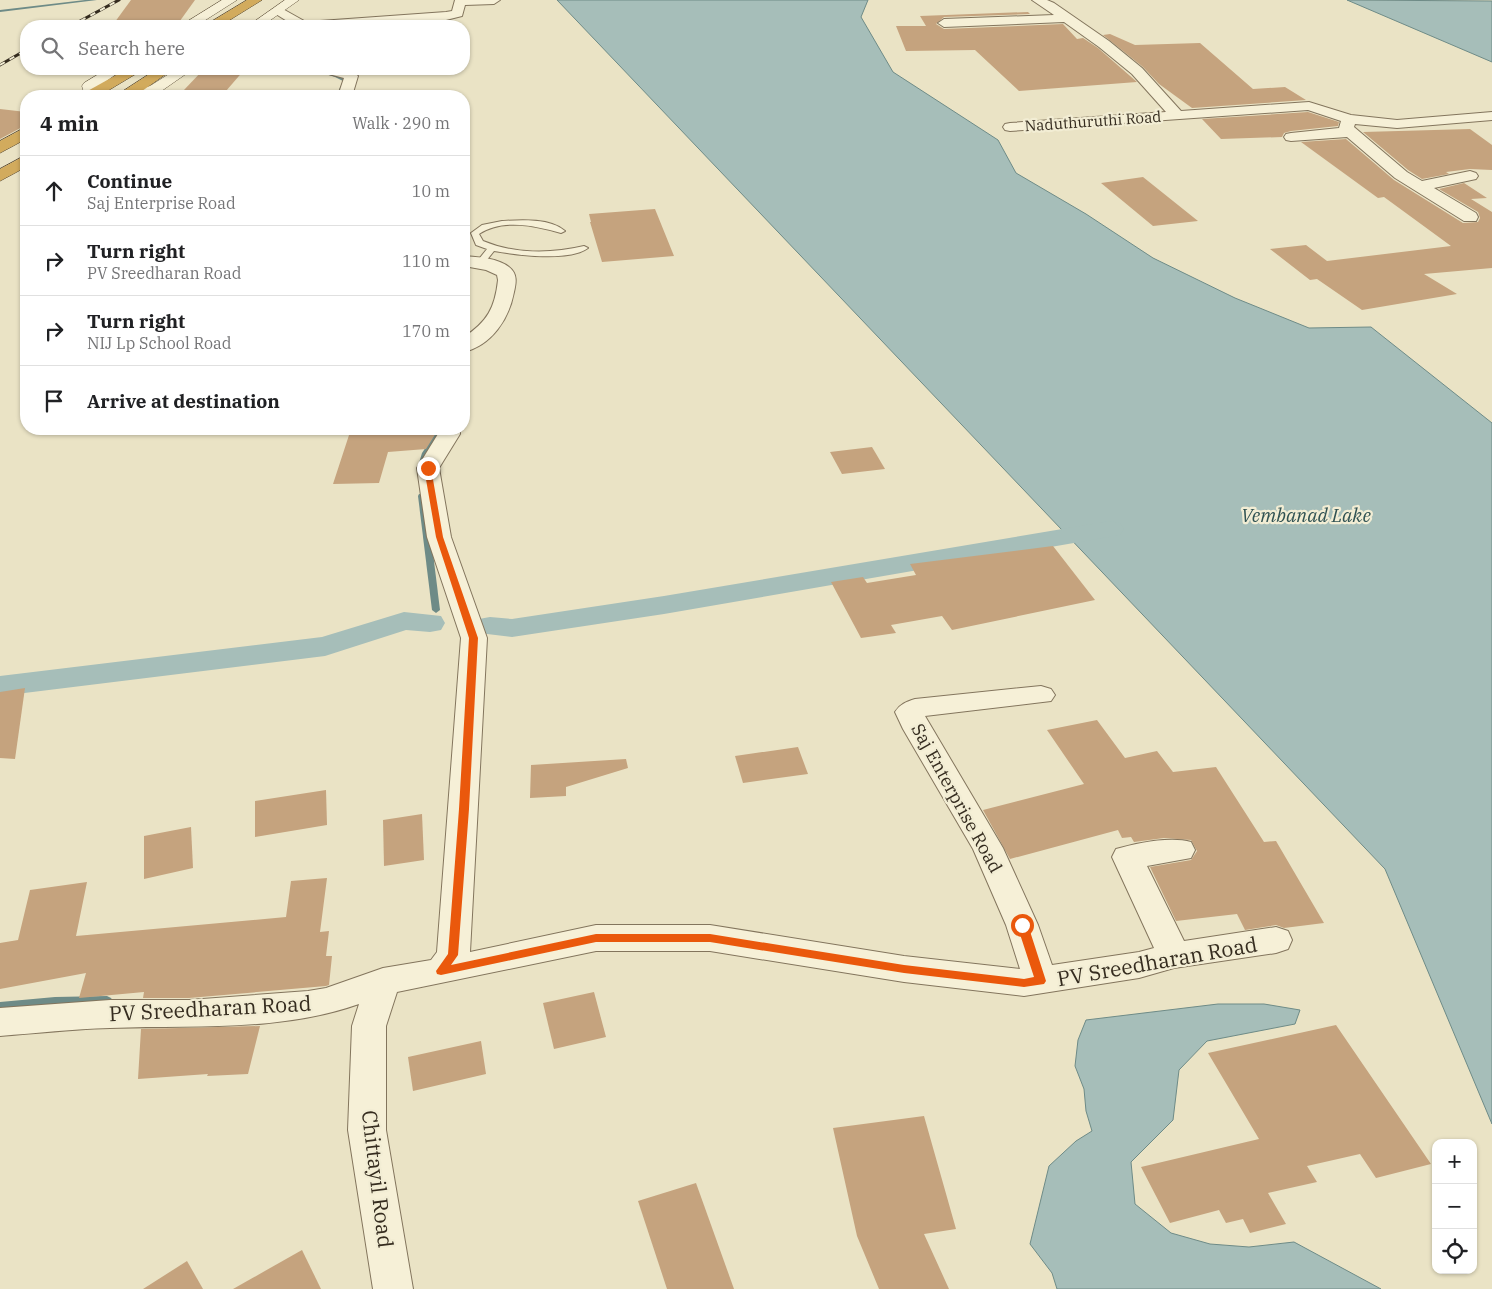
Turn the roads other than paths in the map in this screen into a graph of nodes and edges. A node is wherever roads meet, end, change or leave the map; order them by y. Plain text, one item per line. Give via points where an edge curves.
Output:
1 (231, 0) edge
2 (256, 0) edge
3 (293, 0) edge
4 (494, 0) edge
5 (1038, 0) edge
6 (276, 5) edge
7 (1065, 18) junction
8 (197, 20) edge
9 (221, 20) edge
10 (245, 20) edge
11 (260, 20) edge
12 (296, 20) edge
13 (389, 20) edge
14 (944, 23) dead end
15 (106, 75) edge
16 (127, 75) edge
17 (157, 75) edge
18 (176, 75) edge
19 (347, 75) edge
20 (91, 90) edge
21 (103, 90) edge
22 (136, 90) edge
23 (148, 90) edge
24 (347, 90) edge
25 (1455, 102) dead end
26 (1177, 115) junction
27 (1492, 116) edge
28 (1464, 118) junction
29 (1349, 125) junction
30 (1010, 127) dead end
31 (20, 136) edge
32 (1291, 137) dead end
33 (0, 148) edge
34 (20, 164) edge
35 (0, 176) edge
36 (1470, 176) dead end
37 (1420, 186) junction
38 (1470, 217) dead end
39 (561, 231) dead end
40 (492, 248) junction
41 (584, 248) dead end
42 (471, 262) edge
43 (470, 338) edge
44 (448, 435) edge
45 (1041, 695) dead end
46 (1180, 850) dead end
47 (1276, 940) dead end
48 (1174, 955) junction
49 (441, 971) junction
50 (383, 981) junction
51 (1041, 981) junction
52 (0, 1022) edge
53 (393, 1289) edge

1 - 8 street
2 - 9 highway
3 - 6 street
4 - 13 street via 460,2 458,13 446,16
5 - 7 street, Naduthuruthi Road
6 - 10 highway
6 - 11 street
6 - 12 street
7 - 14 street
7 - 26 street, Naduthuruthi Road via 1137,71
15 - 20 street via 89,86
16 - 21 highway
17 - 22 highway
18 - 23 street
19 - 24 street via 351,76
25 - 28 street
26 - 29 street, Naduthuruthi Road via 1309,106
26 - 30 street, Naduthuruthi Road
27 - 28 street, Naduthuruthi Road
28 - 29 street, Naduthuruthi Road
29 - 32 street
29 - 37 street via 1401,176
31 - 33 highway
34 - 35 highway
36 - 37 street
37 - 38 street
39 - 40 lane via 532,224 498,224 475,233 479,243
40 - 41 lane via 542,253 572,252
40 - 42 lane
42 - 43 street via 500,268 507,280 496,321
44 - 49 street via 428,468 439,537 474,638 453,955
45 - 51 street, Saj Enterprise Road via 915,708 909,712 988,848 1022,925
46 - 48 street via 1125,853
47 - 48 street, PV Sreedharan Road
48 - 51 street, PV Sreedharan Road via 1139,965
49 - 50 street, PV Sreedharan Road
49 - 51 street, PV Sreedharan Road via 596,938 710,938 904,969 1024,983
50 - 52 street, PV Sreedharan Road via 308,1005
50 - 53 street, Chittayil Road via 369,1026 367,1130

